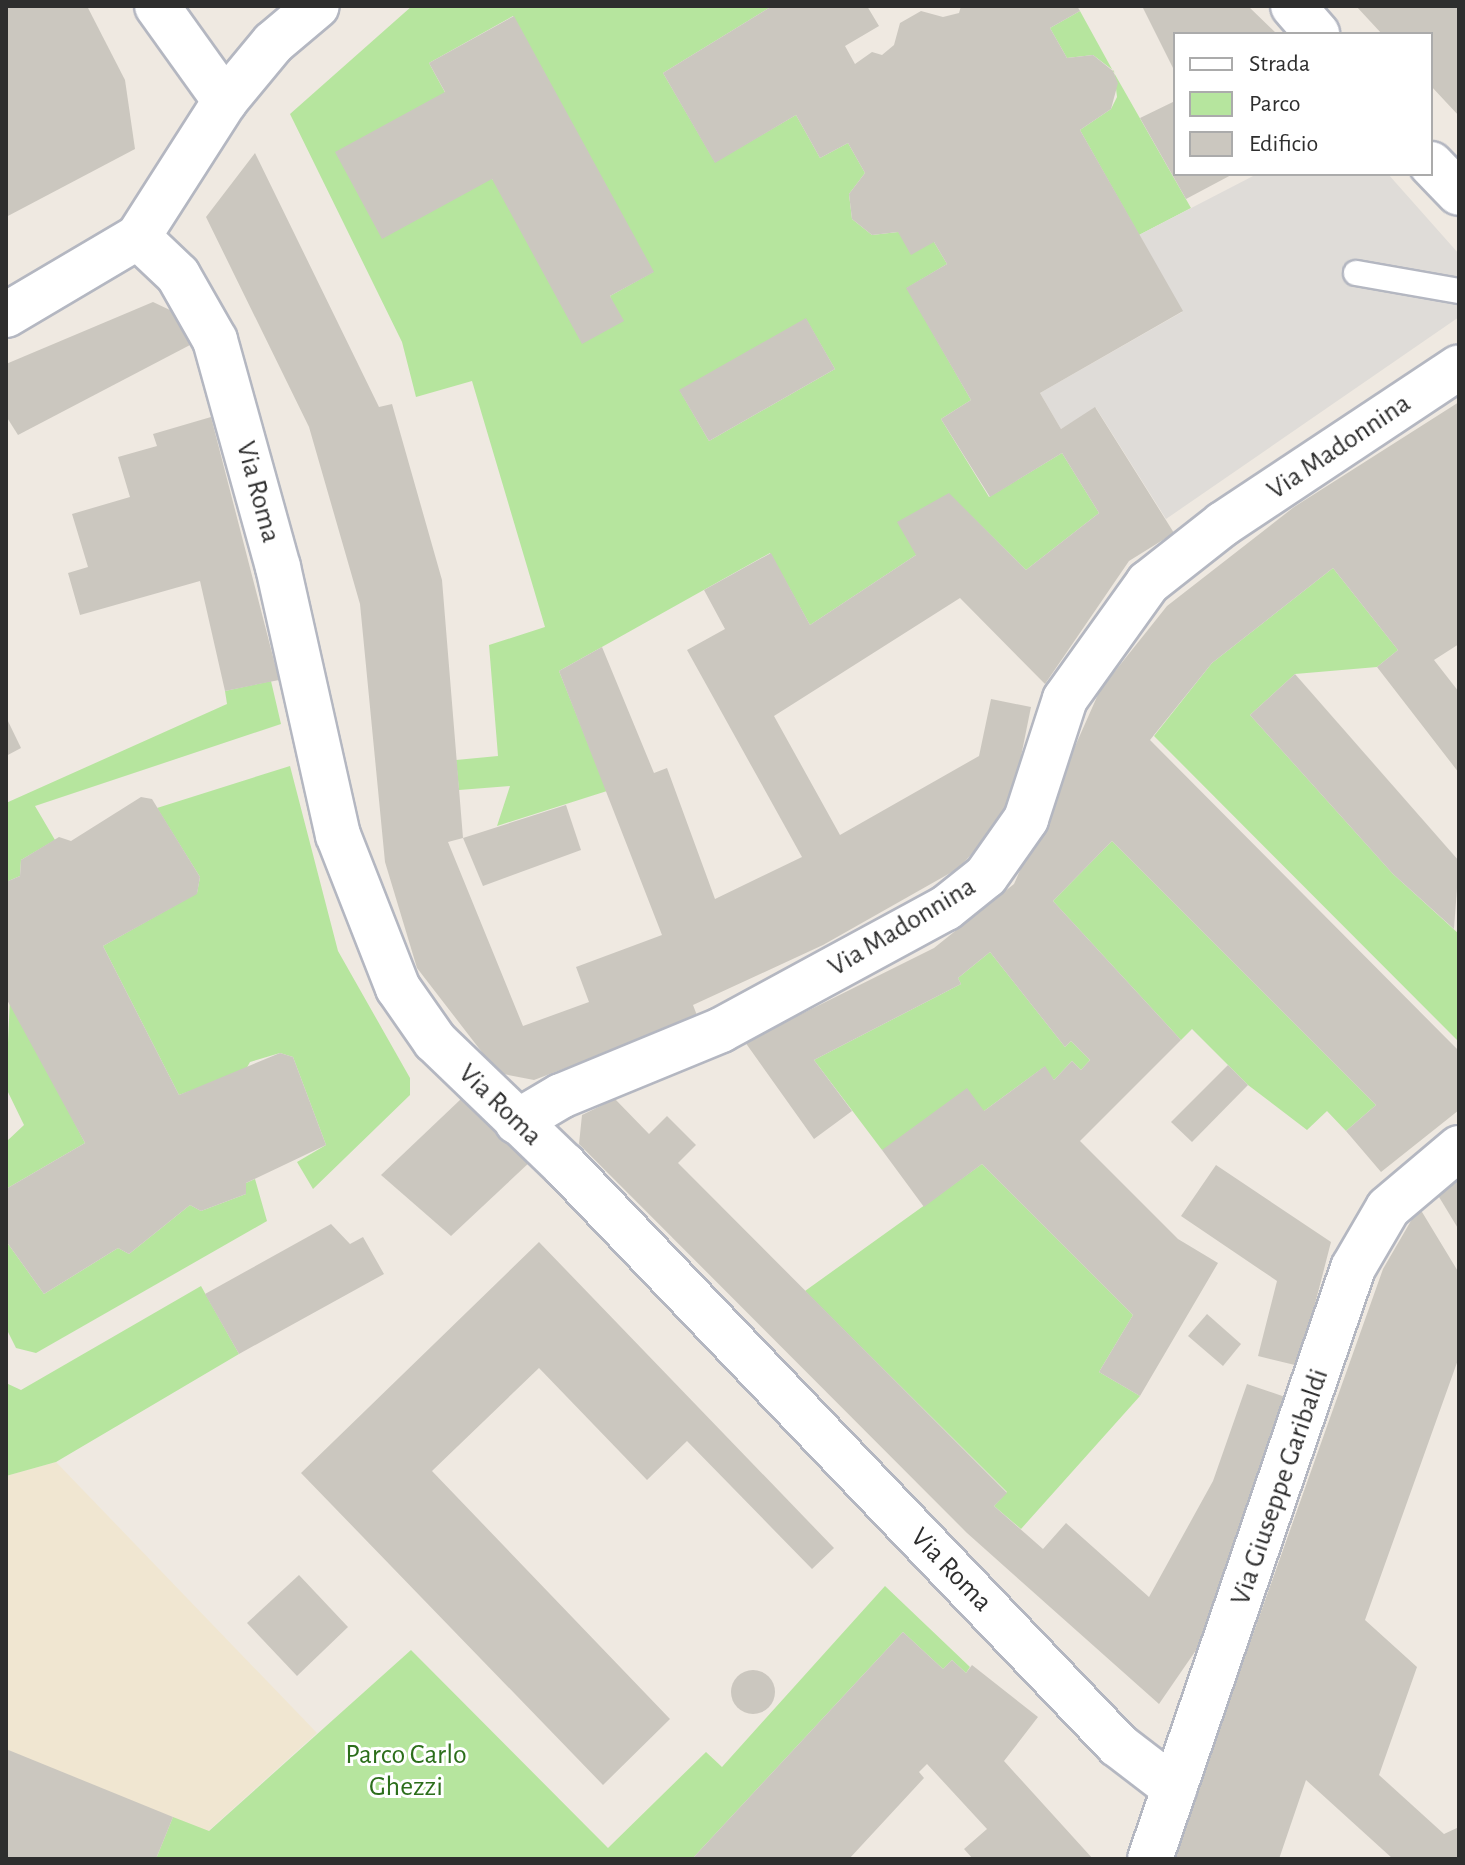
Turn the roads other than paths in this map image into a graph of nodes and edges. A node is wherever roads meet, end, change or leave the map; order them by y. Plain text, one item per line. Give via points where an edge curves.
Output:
1 (157, 6) edge
2 (317, 6) edge
3 (1293, 6) edge
4 (1315, 32) edge
5 (225, 101) junction
6 (1433, 166) edge
7 (1459, 193) edge
8 (138, 237) junction
9 (1356, 273) dead end
10 (1459, 291) edge
11 (6, 315) edge
12 (1459, 367) edge
13 (517, 1122) junction
14 (1459, 1148) edge
15 (1174, 1788) junction
16 (1150, 1859) edge

1 - 5 street
2 - 5 street via 273,43
3 - 4 street
5 - 8 street
6 - 7 street
8 - 11 street
8 - 13 street, Via Roma via 178,275 215,340 278,567 338,835 366,916 398,988 435,1041
9 - 10 lane
12 - 13 street, Via Madonnina via 1223,524 1148,583 1065,699 1026,819 986,876 935,914 721,1030 561,1096
13 - 15 street, Via Roma via 1118,1745
14 - 15 street, Via Giuseppe Garibaldi via 1388,1208 1358,1257
15 - 16 street, Via Giuseppe Garibaldi

